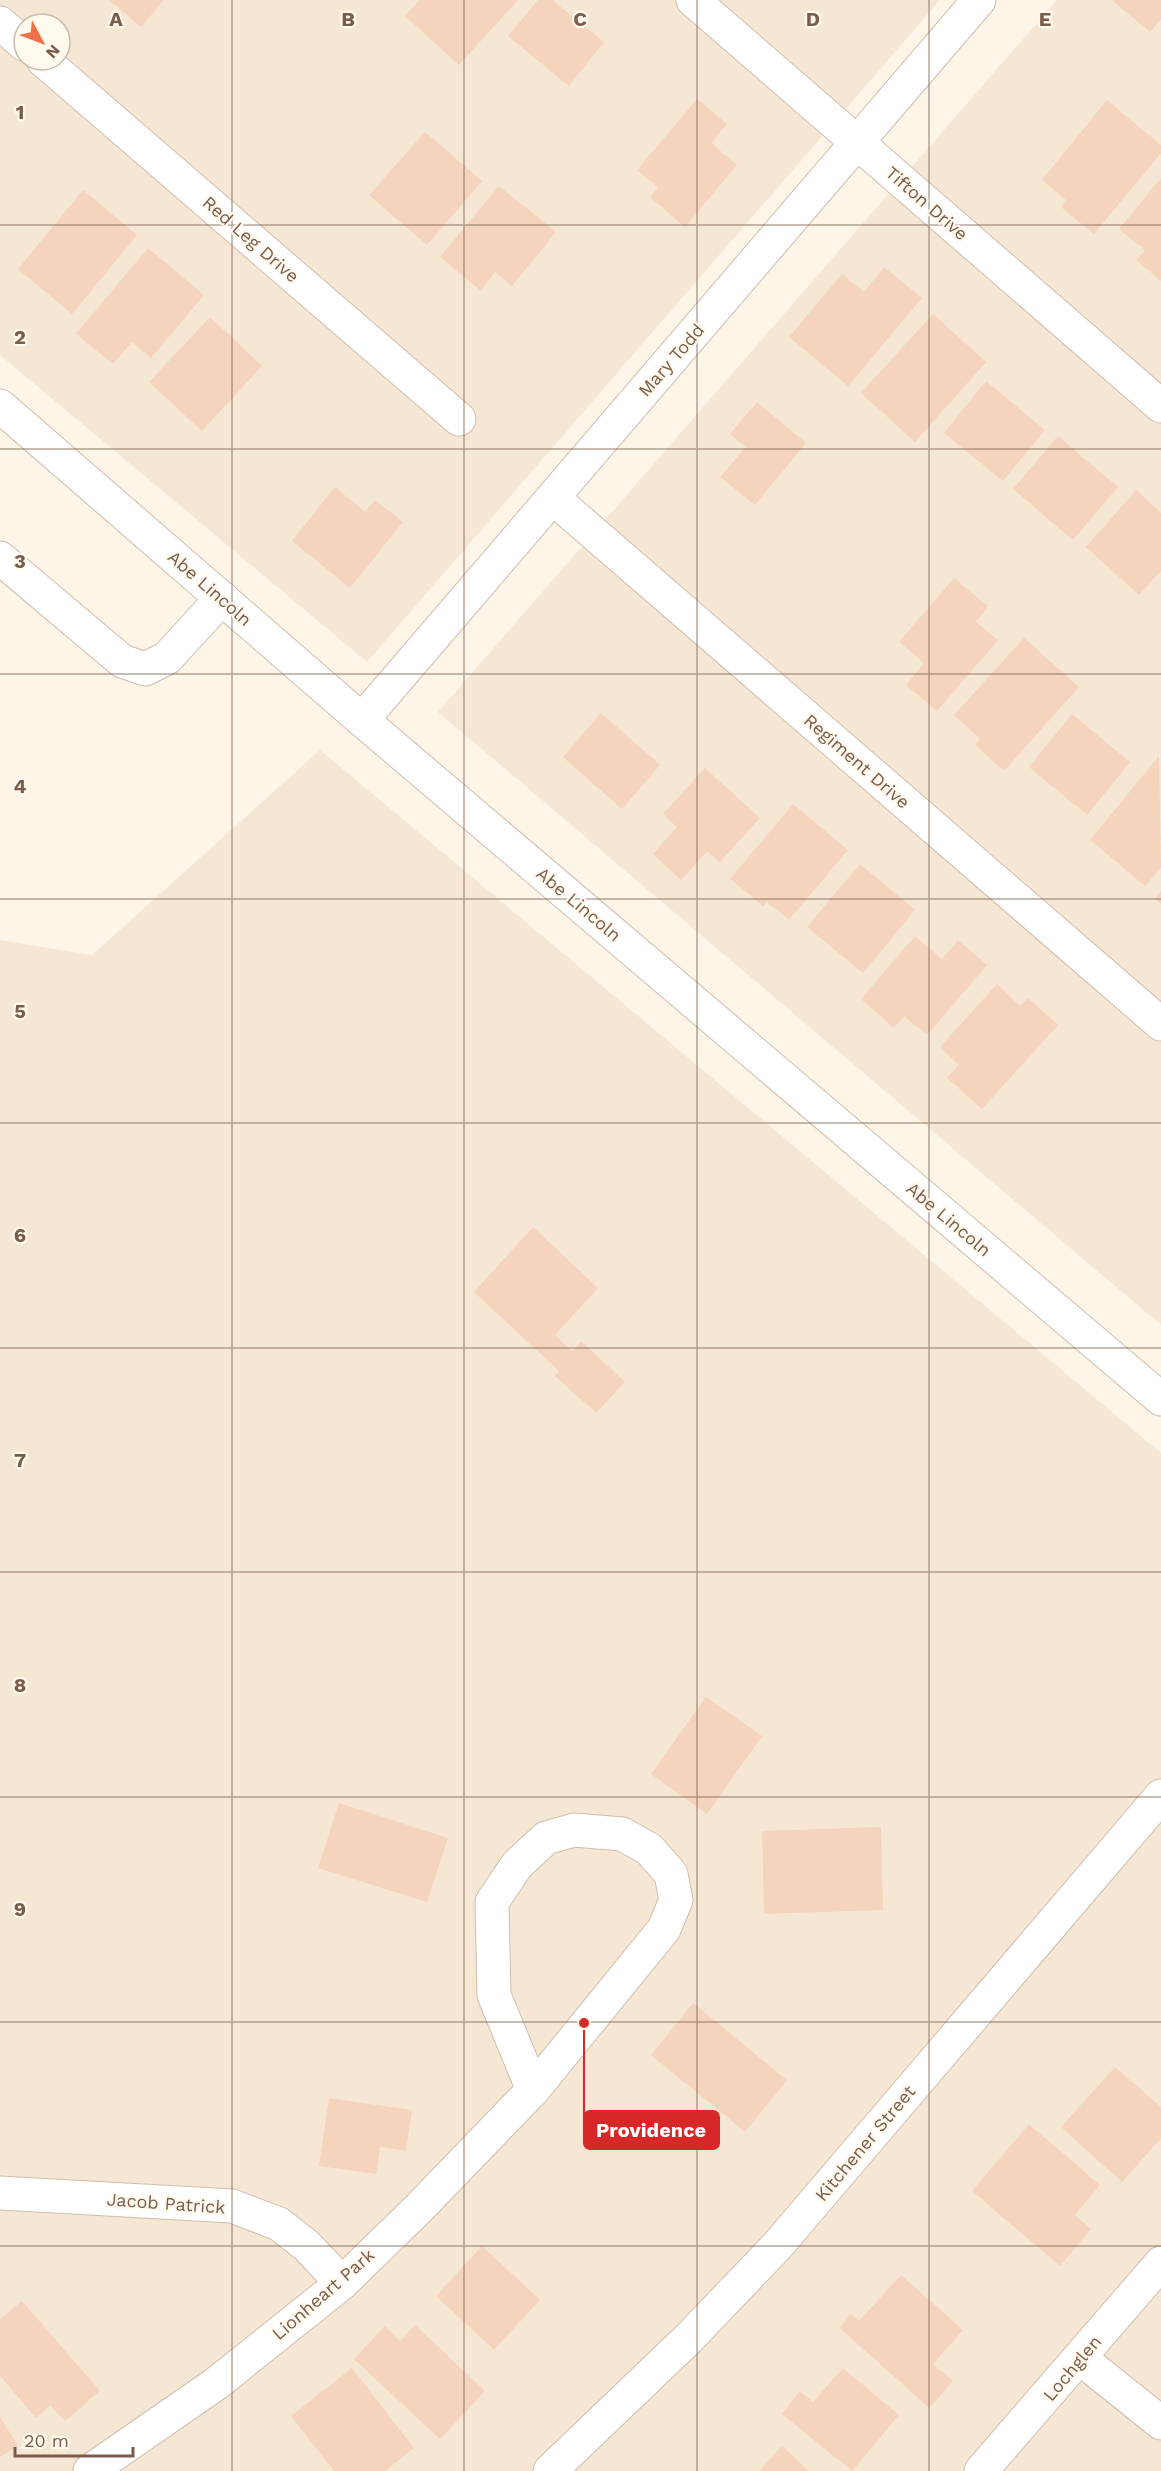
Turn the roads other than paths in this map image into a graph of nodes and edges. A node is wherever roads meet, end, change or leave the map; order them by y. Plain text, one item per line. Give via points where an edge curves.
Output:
1 (693, 0) edge
2 (979, 0) edge
3 (0, 23) edge
4 (12, 34) edge
5 (57, 72) edge
6 (856, 143) junction
7 (0, 406) edge
8 (1161, 406) edge
9 (459, 419) dead end
10 (553, 498) junction
11 (0, 558) edge
12 (222, 598) junction
13 (362, 720) junction
14 (1161, 1024) edge
15 (1161, 1399) edge
16 (1161, 1796) edge
17 (532, 2090) junction
18 (0, 2193) edge
19 (1161, 2263) edge
20 (342, 2283) junction
21 (1080, 2358) junction
22 (1161, 2423) edge
23 (90, 2471) edge
24 (550, 2471) edge
25 (981, 2471) edge

1 - 6 street, Tifton Drive
2 - 6 street, Mary Todd
3 - 4 street
5 - 9 street, Red Leg Drive
6 - 8 street, Tifton Drive
6 - 10 street, Mary Todd
7 - 12 street, Abe Lincoln
10 - 13 street, Mary Todd
10 - 14 street, Regiment Drive
11 - 12 street via 122,661 145,669 167,658
12 - 13 street, Abe Lincoln
13 - 15 street, Abe Lincoln
16 - 24 street, Kitchener Street via 777,2246 689,2338
17 - 17 street, Lionheart Park via 494,1995 492,1902 517,1865 546,1838 574,1830 622,1834 649,1849 671,1874 676,1900 664,1929
17 - 20 street, Lionheart Park
18 - 20 street, Jacob Patrick via 232,2206 279,2224 308,2246
19 - 21 street, Lochglen
20 - 23 street, Lionheart Park via 217,2383
21 - 22 street
21 - 25 street, Lochglen

